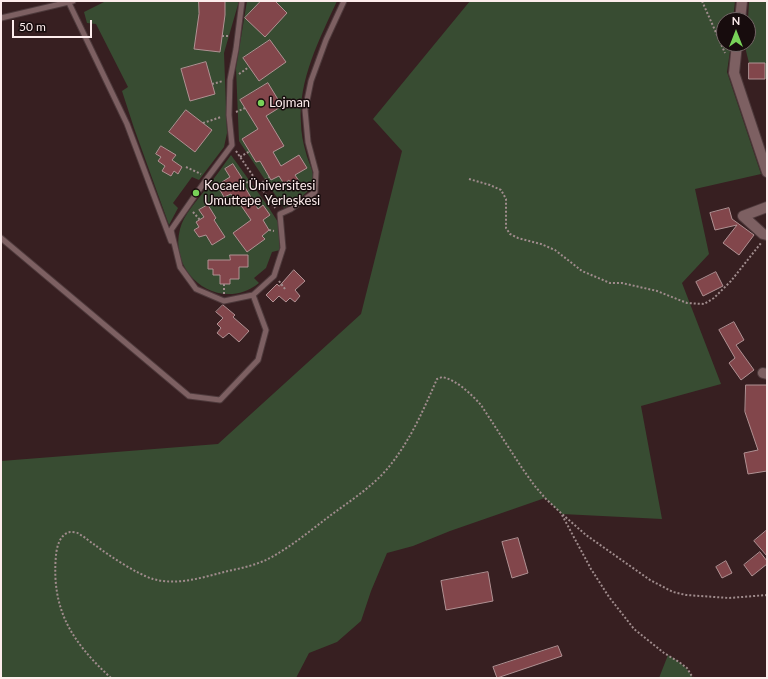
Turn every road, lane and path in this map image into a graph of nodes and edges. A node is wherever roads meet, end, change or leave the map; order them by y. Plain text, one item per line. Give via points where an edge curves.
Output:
1 (242, 1) edge
2 (344, 1) edge
3 (702, 1) edge
4 (742, 1) edge
5 (71, 2) edge
6 (741, 12) edge
7 (1, 18) edge
8 (736, 52) edge
9 (734, 73) junction
10 (230, 80) junction
11 (212, 84) dead end
12 (229, 115) junction
13 (203, 123) dead end
14 (232, 145) junction
15 (250, 151) dead end
16 (240, 157) junction
17 (186, 167) dead end
18 (767, 172) edge
19 (208, 177) junction
20 (269, 177) dead end
21 (254, 178) junction
22 (469, 178) dead end
23 (243, 185) dead end
24 (259, 185) junction
25 (188, 207) junction
26 (767, 207) edge
27 (280, 214) junction
28 (200, 220) dead end
29 (1, 238) edge
30 (765, 238) edge
31 (180, 266) junction
32 (253, 295) junction
33 (562, 514) junction
34 (767, 595) edge
35 (111, 678) edge
36 (692, 678) edge

1 - 10 lane
2 - 27 lane via 311,80 305,110 308,142 316,172 315,192
3 - 9 path
4 - 6 street
5 - 7 lane
5 - 31 lane via 127,124
8 - 9 street
9 - 18 street
10 - 11 path
10 - 12 lane
12 - 13 path
12 - 14 lane
14 - 16 path
14 - 19 lane
15 - 16 path
16 - 21 path
17 - 19 path
19 - 25 lane
20 - 24 path
21 - 23 path
21 - 24 path
22 - 30 path via 501,190 506,199 506,228 510,234 555,250 582,271 610,283 622,283 657,291 687,303 704,304 714,298
24 - 27 path
25 - 28 path
25 - 31 lane via 171,230
26 - 30 street via 743,216
27 - 32 lane via 283,248 274,276
29 - 32 lane via 189,396 220,400 258,360 266,330
31 - 32 lane via 196,289 224,301
33 - 34 path via 626,564 673,592 716,598
33 - 35 path via 534,485 481,405 453,381 442,376 437,379 423,414 409,439 386,470 360,493 284,550 266,560 190,580 164,581 142,574 96,547 78,533 65,534 59,542 55,563 56,586 64,619 72,634
33 - 36 path via 592,569 634,630 680,662

